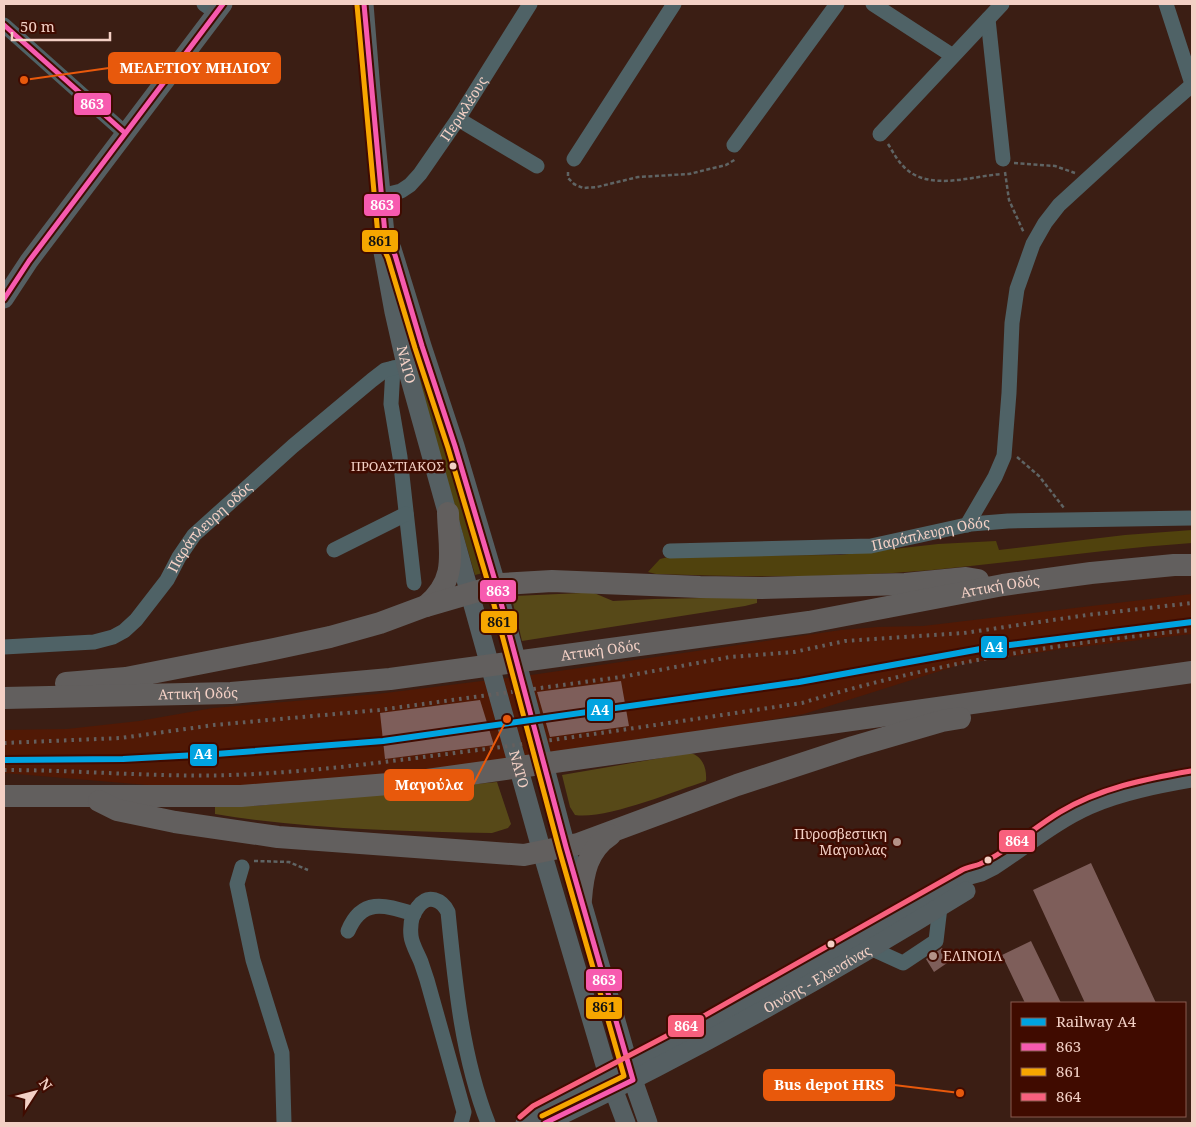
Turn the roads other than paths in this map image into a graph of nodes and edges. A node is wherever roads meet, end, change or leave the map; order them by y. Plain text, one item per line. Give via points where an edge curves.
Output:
1 (364, 4) edge
2 (530, 4) edge
3 (674, 4) edge
4 (837, 4) edge
5 (873, 4) edge
6 (1002, 4) edge
7 (1166, 4) edge
8 (215, 7) edge
9 (988, 19) junction
10 (4, 25) edge
11 (953, 56) junction
12 (1192, 85) edge
13 (458, 119) junction
14 (126, 133) junction
15 (880, 134) road end
16 (734, 145) road end
17 (574, 159) road end
18 (537, 166) dead end
19 (1004, 166) road end
20 (381, 196) junction
21 (385, 234) junction
22 (4, 299) edge
23 (400, 367) junction
24 (448, 513) junction
25 (406, 514) junction
26 (1192, 518) edge
27 (967, 525) junction
28 (334, 550) dead end
29 (670, 551) dead end
30 (1192, 565) edge
31 (414, 583) dead end
32 (496, 584) junction
33 (1003, 585) junction
34 (470, 593) junction
35 (423, 607) junction
36 (4, 647) edge
37 (1192, 672) edge
38 (1106, 683) junction
39 (4, 690) edge
40 (4, 698) edge
41 (1192, 778) edge
42 (4, 796) edge
43 (89, 797) junction
44 (617, 830) junction
45 (566, 847) junction
46 (542, 852) junction
47 (993, 866) junction
48 (242, 867) road end
49 (581, 899) junction
50 (940, 907) junction
51 (414, 914) junction
52 (348, 931) dead end
53 (870, 948) junction
54 (617, 1026) junction
55 (662, 1047) junction
56 (631, 1073) junction
57 (611, 1083) junction
58 (284, 1123) edge
59 (460, 1123) edge
60 (488, 1123) edge
61 (524, 1123) edge
62 (545, 1123) edge
63 (626, 1123) edge
64 (648, 1123) edge

1 - 20 main road
2 - 13 street, Περικλέους
3 - 17 street
4 - 16 street
5 - 11 street
6 - 9 street
7 - 12 street
8 - 14 main road
9 - 11 street
9 - 19 street
10 - 14 street
11 - 15 street
12 - 27 street via 1059,205 1033,244 1017,289 1012,323 1004,451 995,477
13 - 18 street
13 - 20 street, Περικλέους via 410,185
14 - 22 main road
20 - 21 main road
21 - 23 main road, ΝΑΤΟ via 383,252
21 - 32 main road, ΝΑΤΟ via 395,255
23 - 24 main road, ΝΑΤΟ
23 - 25 street via 391,404
23 - 36 street, Παράπλευρη οδός via 384,370 336,409 194,535 167,580 124,631 113,638 94,642
24 - 34 main road, ΝΑΤΟ
24 - 35 highway via 449,572 436,597
25 - 28 street
25 - 31 street
26 - 27 street, Παράπλευρη Οδός
27 - 29 street, Παράπλευρη Οδός via 871,546
30 - 33 highway, Αττική Οδός via 1091,573
32 - 33 highway via 552,581 761,588 905,584 966,578
32 - 34 highway
32 - 45 main road, ΝΑΤΟ
33 - 40 highway, Αττική Οδός via 809,622 390,679 231,693
34 - 35 highway
34 - 46 main road, ΝΑΤΟ
35 - 39 highway via 380,623 274,649 126,678
37 - 38 highway
38 - 43 highway via 414,782 241,796
38 - 44 highway via 1023,706 942,721 853,747 737,785
41 - 47 main road, Οινόης - Ελευσίνας via 1163,783 1090,805 1064,818
42 - 43 highway
43 - 46 highway via 117,810 278,837 515,855
44 - 45 highway
44 - 49 highway via 593,850
45 - 46 highway
45 - 49 main road, ΝΑΤΟ
46 - 57 main road, ΝΑΤΟ
47 - 50 main road, Οινόης - Ελευσίνας via 972,887
47 - 55 main road, Οινόης - Ελευσίνας via 966,876
48 - 58 street via 237,884 253,960 282,1053
49 - 54 main road, ΝΑΤΟ
50 - 53 main road, Οινόης - Ελευσίνας
50 - 53 street via 936,941 903,963
51 - 52 street via 380,906 366,908 354,917
51 - 59 street via 411,938 427,980 464,1112
51 - 60 street via 418,906 427,900 438,900 448,912 462,1024
53 - 56 main road, Οινόης - Ελευσίνας via 746,1019
54 - 55 main road via 636,1046 645,1049
54 - 56 main road, ΝΑΤΟ
55 - 56 main road, Οινόης - Ελευσίνας
56 - 57 main road
56 - 64 main road, ΝΑΤΟ
57 - 61 main road via 536,1113
57 - 62 main road
57 - 63 main road, ΝΑΤΟ

